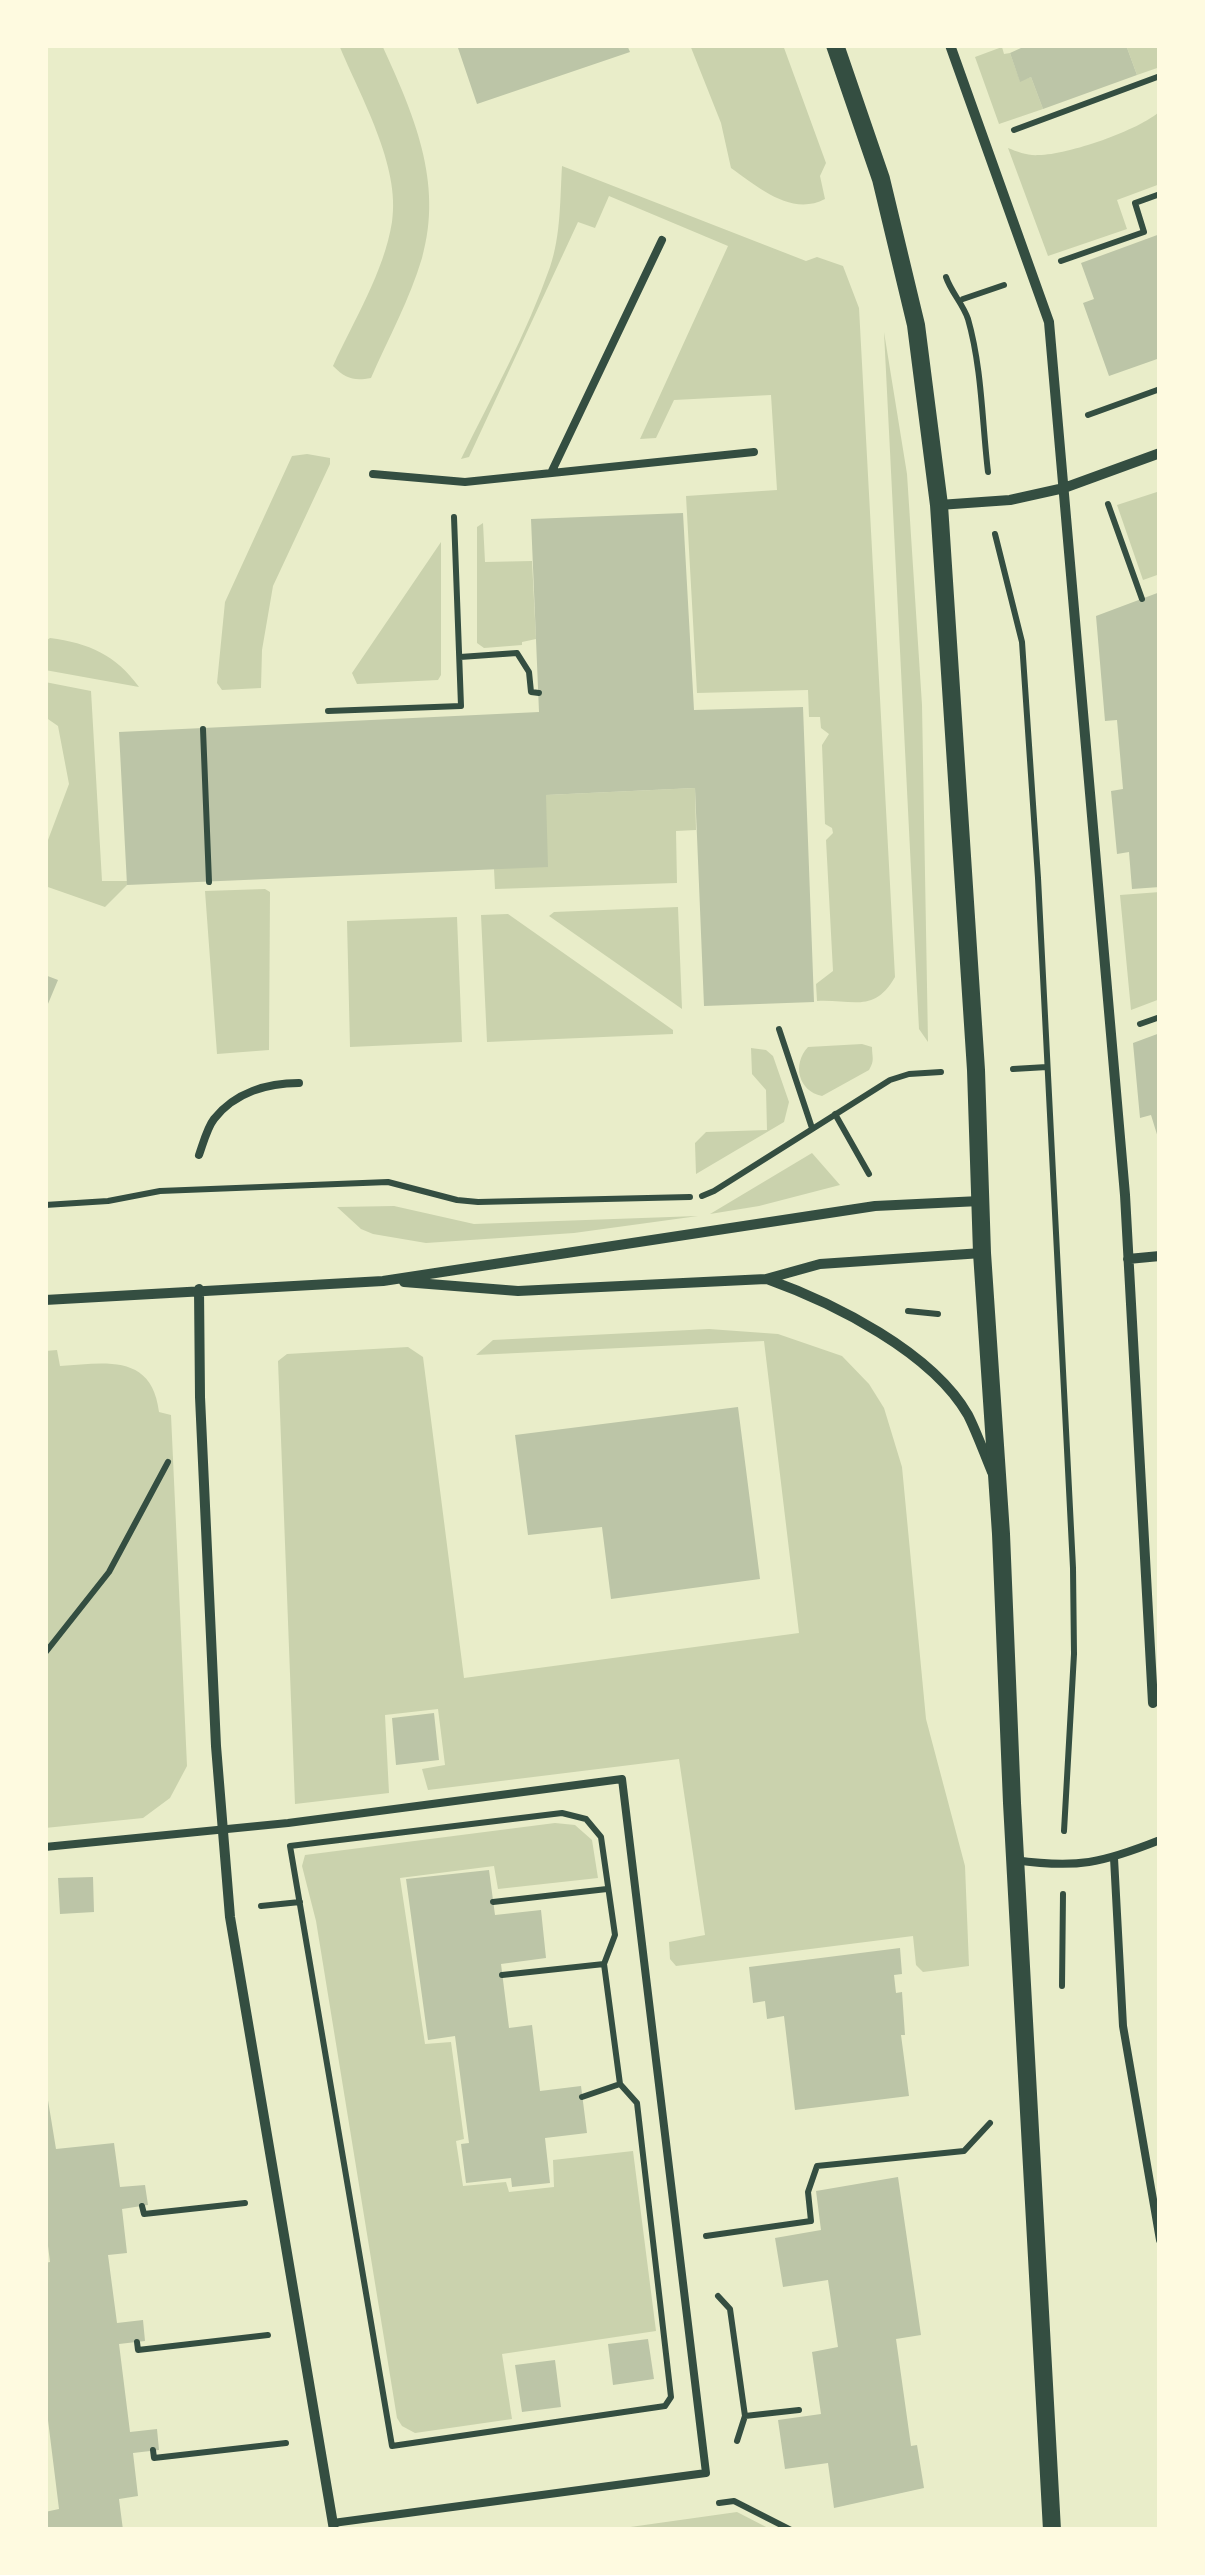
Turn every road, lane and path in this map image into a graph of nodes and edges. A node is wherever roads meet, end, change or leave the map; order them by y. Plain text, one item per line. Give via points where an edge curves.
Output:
1 (835, 45) edge
2 (950, 45) edge
3 (1160, 76) edge
4 (984, 141) junction
5 (1160, 194) edge
6 (662, 240) dead end
7 (1032, 274) junction
8 (963, 299) dead end
9 (966, 313) dead end
10 (1160, 389) edge
11 (1059, 426) junction
12 (754, 452) dead end
13 (1160, 453) edge
14 (550, 473) junction
15 (373, 474) dead end
16 (1064, 488) junction
17 (991, 501) junction
18 (1107, 503) dead end
19 (939, 505) junction
20 (454, 517) dead end
21 (1142, 599) dead end
22 (460, 657) junction
23 (538, 692) dead end
24 (328, 711) dead end
25 (203, 729) dead end
26 (209, 882) dead end
27 (779, 1029) dead end
28 (910, 1074) dead end
29 (299, 1083) dead end
30 (835, 1114) junction
31 (812, 1128) junction
32 (199, 1156) dead end
33 (869, 1172) dead end
34 (980, 1201) junction
35 (45, 1205) edge
36 (982, 1253) junction
37 (1160, 1256) edge
38 (1128, 1259) junction
39 (766, 1278) junction
40 (383, 1281) junction
41 (200, 1289) junction
42 (45, 1300) edge
43 (169, 1460) dead end
44 (998, 1484) junction
45 (45, 1654) edge
46 (1153, 1703) dead end
47 (222, 1830) junction
48 (1160, 1840) edge
49 (45, 1847) edge
50 (1114, 1858) junction
51 (1015, 1860) junction
52 (1062, 1866) junction
53 (608, 1889) junction
54 (300, 1902) junction
55 (494, 1902) dead end
56 (254, 1907) dead end
57 (604, 1964) junction
58 (1064, 1972) dead end
59 (502, 1974) dead end
60 (620, 2084) junction
61 (582, 2097) dead end
62 (990, 2123) dead end
63 (244, 2204) dead end
64 (142, 2206) dead end
65 (698, 2236) dead end
66 (1160, 2240) edge
67 (717, 2295) dead end
68 (268, 2336) dead end
69 (137, 2342) dead end
70 (799, 2410) dead end
71 (745, 2416) junction
72 (287, 2442) dead end
73 (735, 2448) dead end
74 (153, 2450) dead end
75 (733, 2486) dead end
76 (734, 2501) junction
77 (715, 2504) dead end
78 (767, 2518) junction
79 (334, 2527) edge
80 (772, 2530) edge
81 (791, 2530) edge
82 (1052, 2530) edge

1 - 19 street via 881,179 912,306
2 - 4 street
3 - 4 path
4 - 7 street
5 - 7 path via 1135,204 1144,232
6 - 14 lane
7 - 8 path
7 - 11 street via 1050,322
9 - 17 path
10 - 11 path
11 - 16 street
12 - 14 lane
13 - 16 street
14 - 15 lane via 466,482
16 - 17 street
16 - 38 street
17 - 19 street
17 - 52 path via 1022,642 1039,897 1073,1568
18 - 21 path
19 - 34 street
20 - 22 path
22 - 23 path via 517,653 532,692
22 - 24 path via 462,706
25 - 26 path
27 - 31 path
28 - 30 path
29 - 32 lane via 272,1083 241,1096 214,1120
30 - 31 path
30 - 33 path
31 - 35 path via 694,1197 478,1202 388,1182 160,1192
34 - 36 street
34 - 40 street via 859,1208
36 - 39 street via 820,1264
36 - 44 street
37 - 38 street
38 - 46 street
39 - 40 street via 518,1291
39 - 44 street via 877,1330 941,1381 967,1414
40 - 41 street
41 - 42 street
41 - 47 street
43 - 45 path via 109,1572
44 - 51 street
47 - 49 lane
47 - 79 street via 245,2015
47 - 79 lane via 622,1779 706,2473
48 - 50 lane
50 - 52 lane
50 - 66 lane via 1123,2026
51 - 52 lane
51 - 82 street
52 - 58 path
53 - 54 path via 602,1837 586,1820 562,1813 290,1846
53 - 55 path
53 - 57 path via 615,1936
54 - 56 path
54 - 60 path via 392,2446 665,2406 672,2397 637,2103
57 - 59 path
57 - 60 path
60 - 61 path
62 - 65 path via 964,2150 817,2166 808,2192 811,2221
63 - 64 path via 144,2214
67 - 71 path via 730,2309
68 - 69 path via 138,2350
70 - 71 path
71 - 73 path
72 - 74 path via 154,2458
75 - 76 path
76 - 77 path
76 - 78 path
78 - 80 path
78 - 81 path

